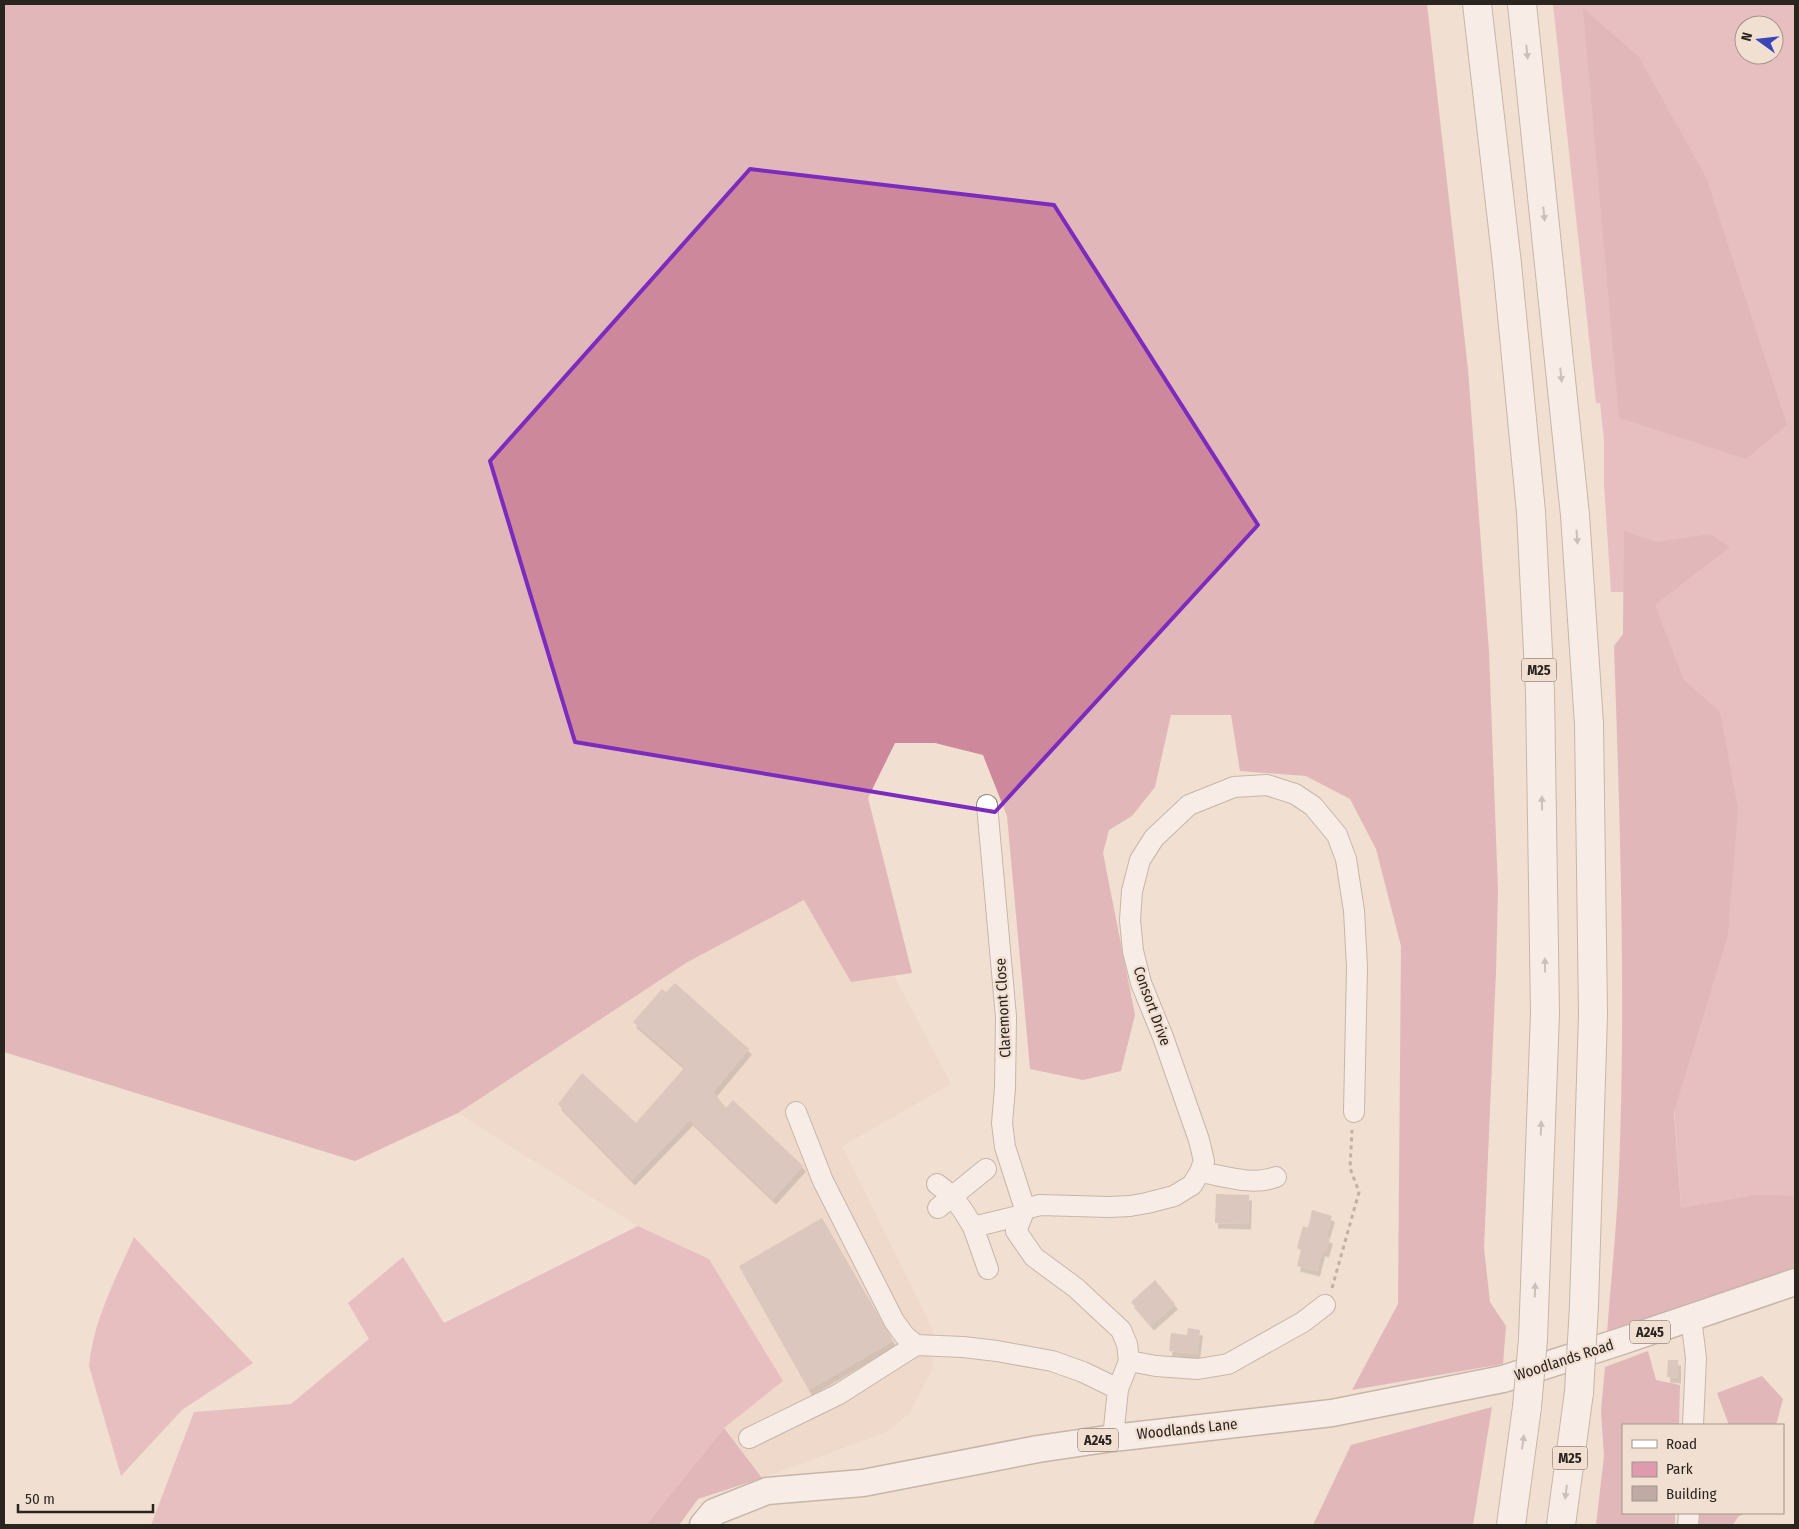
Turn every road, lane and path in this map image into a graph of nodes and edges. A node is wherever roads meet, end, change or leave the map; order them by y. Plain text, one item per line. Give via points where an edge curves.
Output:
1 (1477, 4) edge
2 (1522, 4) edge
3 (987, 805) dead end
4 (796, 1112) dead end
5 (1354, 1112) joint
6 (986, 1169) dead end
7 (1200, 1172) junction
8 (1276, 1178) dead end
9 (1023, 1212) junction
10 (973, 1226) junction
11 (988, 1269) dead end
12 (1795, 1282) edge
13 (1325, 1306) joint
14 (1691, 1318) junction
15 (916, 1345) junction
16 (1129, 1361) junction
17 (1503, 1379) joint
18 (1118, 1388) junction
19 (1693, 1424) edge
20 (749, 1438) dead end
21 (1113, 1438) junction
22 (703, 1525) edge
23 (1511, 1525) edge
24 (1561, 1525) edge

23 -> 1 highway, M25, bridge via 1533,1339 1545,1013 1540,692 1531,512 1508,264
2 -> 24 highway, M25, bridge via 1575,515 1589,724 1593,1014 1584,1306 1579,1392
3 - 9 street, Claremont Close via 1006,1017 1002,1123 1005,1147
4 - 15 street via 823,1181 894,1321
5 - 7 street, Consort Drive via 1354,911 1346,859 1337,835 1313,806 1295,794 1267,785 1234,787 1211,795 1189,805 1154,838 1140,860 1132,891 1130,920 1141,983 1199,1140 1204,1161
5 - 13 path via 1350,1168 1359,1192 1330,1298
6 - 10 street via 943,1196 963,1209
7 - 8 street via 1249,1180
7 - 9 street via 1192,1185 1174,1196 1147,1203 1109,1207 1040,1205
9 - 10 street
9 - 16 street via 1016,1231 1034,1258 1076,1288 1121,1330
10 - 11 street
12 - 14 main road, Woodlands Road / A245
13 - 16 street via 1228,1364 1198,1369
14 - 17 main road, Woodlands Road / A245
14 - 19 street via 1696,1358
15 - 18 street via 997,1351 1052,1361
15 - 20 street via 839,1394
16 - 18 street
17 - 21 main road, Woodlands Lane / A245 via 1332,1413
18 - 21 street
21 - 22 main road, Woodlands Lane / A245 via 863,1483 767,1491 714,1512

